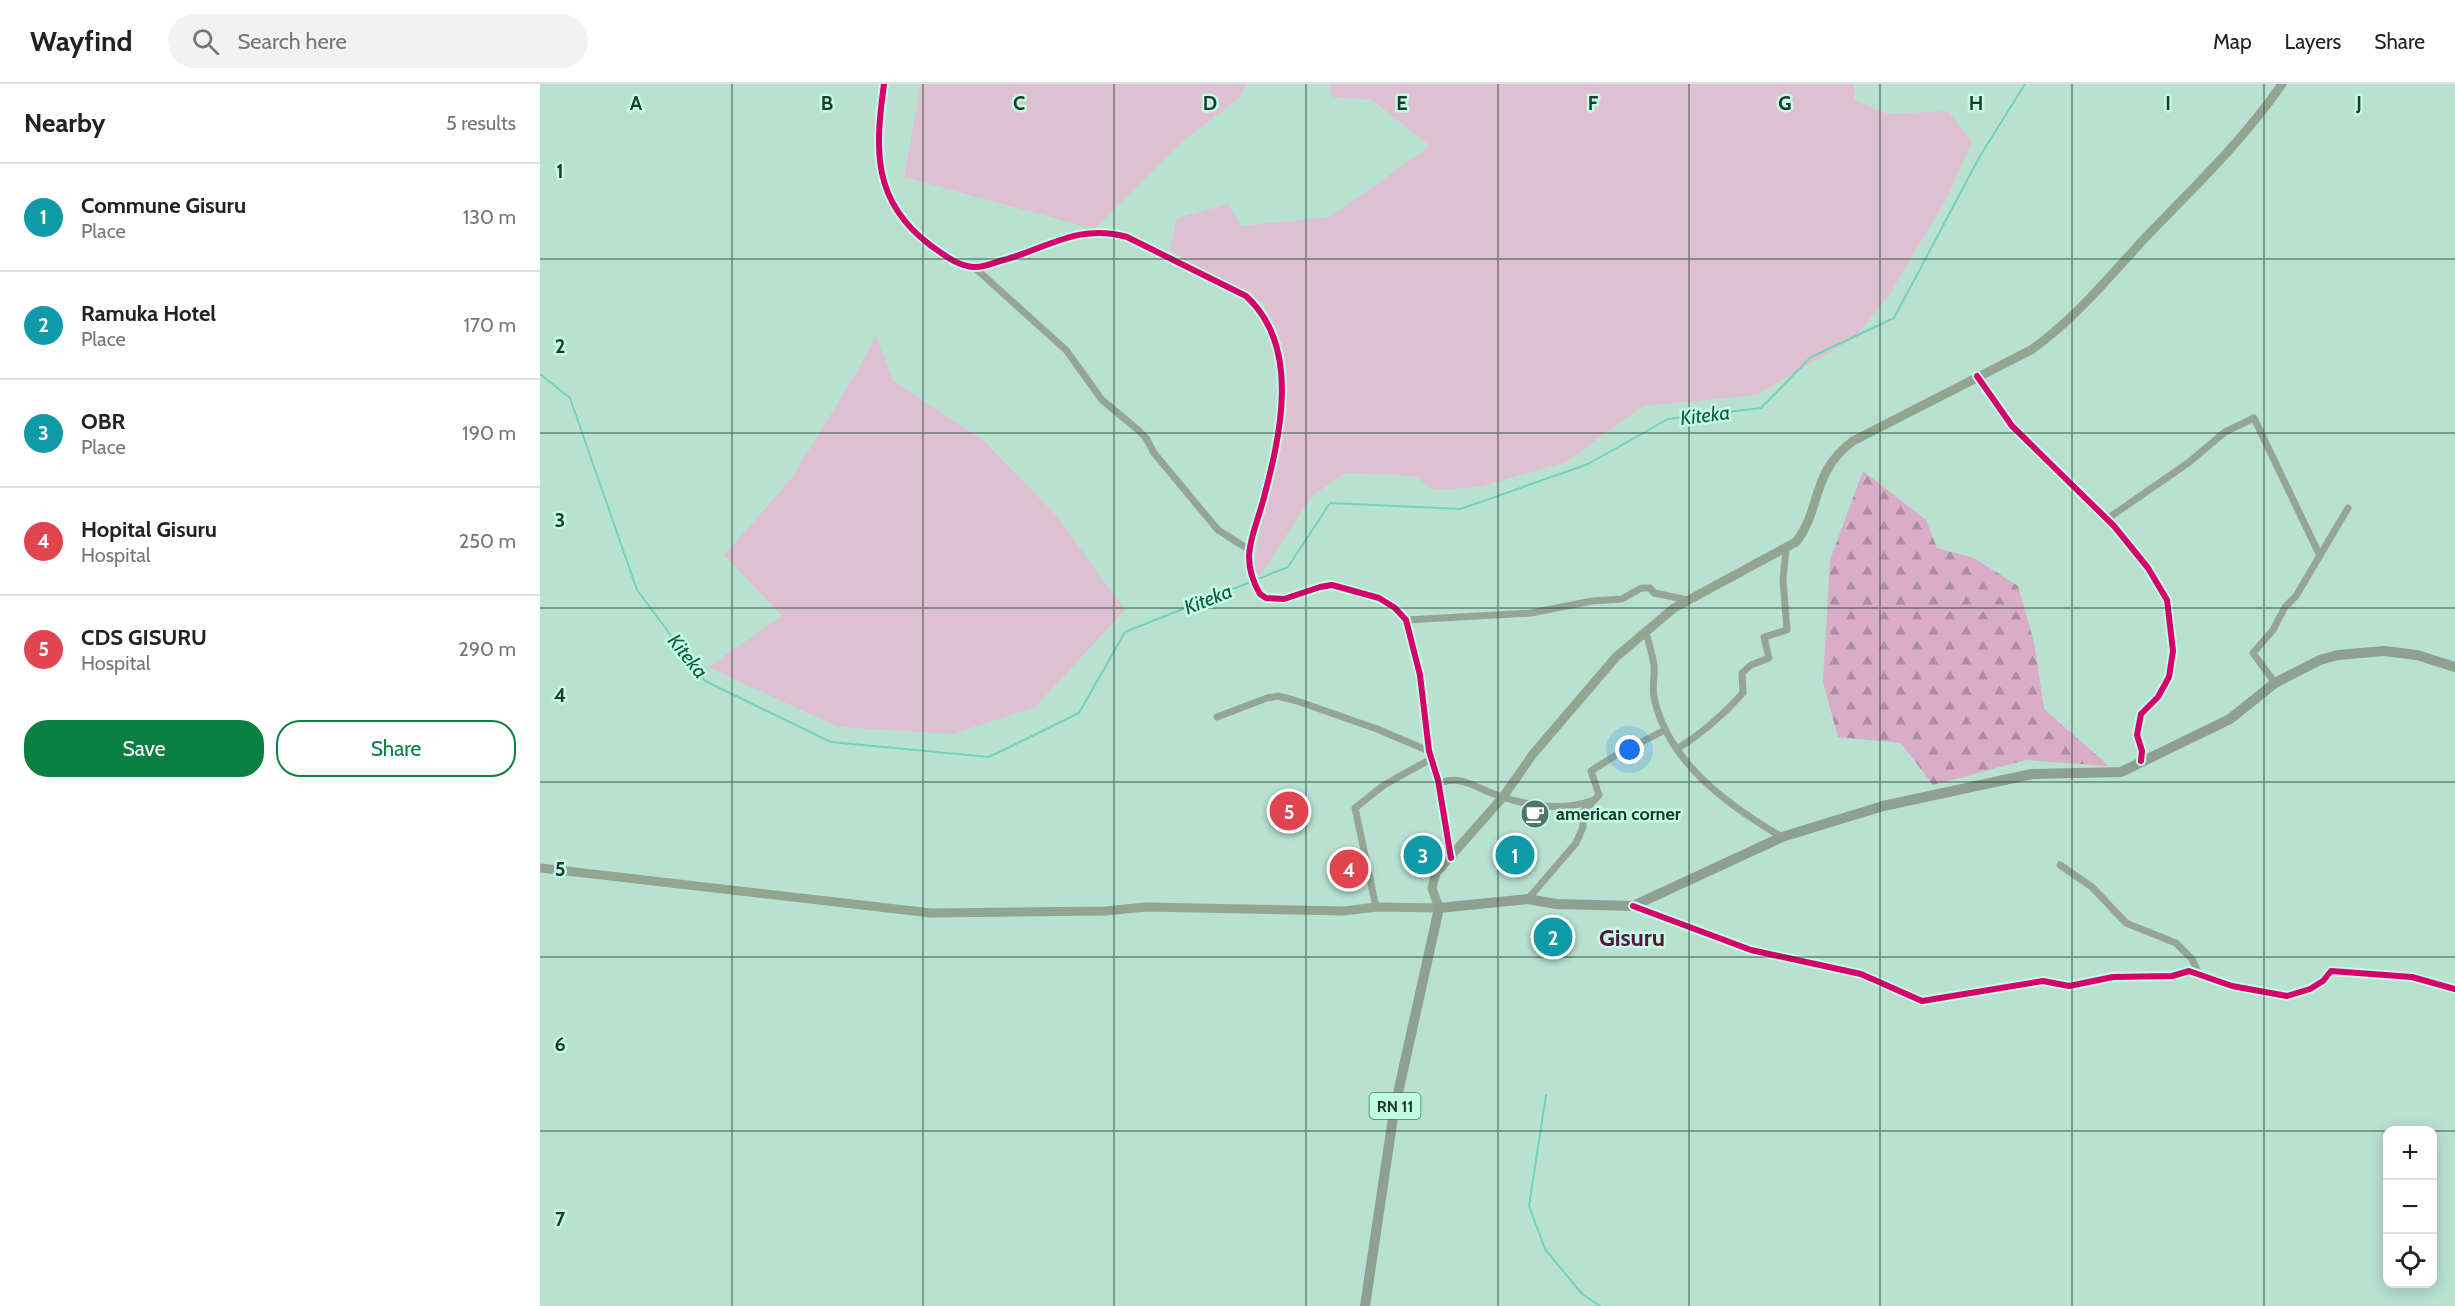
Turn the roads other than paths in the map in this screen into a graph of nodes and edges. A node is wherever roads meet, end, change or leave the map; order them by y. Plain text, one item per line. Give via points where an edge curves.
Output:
1 (884, 84) edge
2 (2282, 84) edge
3 (975, 268) junction
4 (1977, 376) junction
5 (2348, 508) dead end
6 (2107, 519) junction
7 (1786, 548) junction
8 (1248, 549) junction
9 (2320, 556) junction
10 (1688, 600) junction
11 (1406, 620) junction
12 (1646, 633) junction
13 (2455, 667) edge
14 (2275, 683) junction
15 (1217, 717) dead end
16 (1665, 730) junction
17 (1677, 749) junction
18 (1430, 755) junction
19 (2141, 761) junction
20 (1438, 780) junction
21 (1503, 797) junction
22 (1597, 799) junction
23 (1782, 837) junction
24 (1450, 858) junction
25 (2060, 865) dead end
26 (540, 868) edge
27 (1528, 899) junction
28 (1376, 906) junction
29 (1633, 906) junction
30 (1439, 908) junction
31 (2199, 974) junction
32 (2455, 989) edge
33 (1365, 1306) edge

1 - 3 street via 880,156 882,178 891,203 904,221 933,247 949,259
2 - 4 main road via 2231,148 2053,335
3 - 8 street via 1066,350 1102,400 1146,438 1218,530
3 - 8 street via 1073,235 1110,232 1246,296 1261,309 1279,356 1282,396 1273,460
4 - 6 street via 2012,426
4 - 7 main road via 1842,449 1823,475 1803,533
5 - 9 street
6 - 9 street via 2225,432 2254,418
6 - 19 street via 2148,568 2167,600 2173,651 2169,677 2158,698 2141,714 2137,735
7 - 10 main road
7 - 17 street via 1783,580 1787,630 1764,637 1769,658 1742,673 1743,693 1721,717
8 - 11 street via 1253,582 1266,598 1284,599 1332,585 1379,598
9 - 14 street via 2273,630 2253,652
10 - 11 street via 1641,588 1622,599 1531,613
10 - 12 main road
11 - 18 street via 1420,675
12 - 16 street via 1654,666 1653,696
12 - 21 main road via 1616,657 1533,754
13 - 14 main road via 2417,655 2384,651 2338,655
14 - 19 main road via 2230,719
15 - 18 street via 1278,696 1377,729
16 - 17 street
16 - 22 street via 1591,771
17 - 23 street via 1735,808
18 - 20 street
18 - 28 street via 1355,808
19 - 23 main road via 2115,773 2010,777 1883,806
20 - 21 street via 1463,780
20 - 24 street
21 - 22 street via 1549,807
21 - 24 main road
22 - 27 street via 1583,812 1583,827 1576,843
23 - 29 main road
24 - 30 main road via 1432,881
25 - 31 street via 2092,887 2126,923 2176,943 2192,959
26 - 28 main road via 931,913 1146,907 1344,911
27 - 29 main road via 1556,904
27 - 30 main road
28 - 30 main road
29 - 31 street via 1750,950 1861,974 1922,1001 2043,981 2069,986 2113,977 2172,976 2189,971
30 - 33 main road, RN 11 via 1394,1111
31 - 32 street via 2232,986 2287,996 2310,989 2331,970 2412,977

